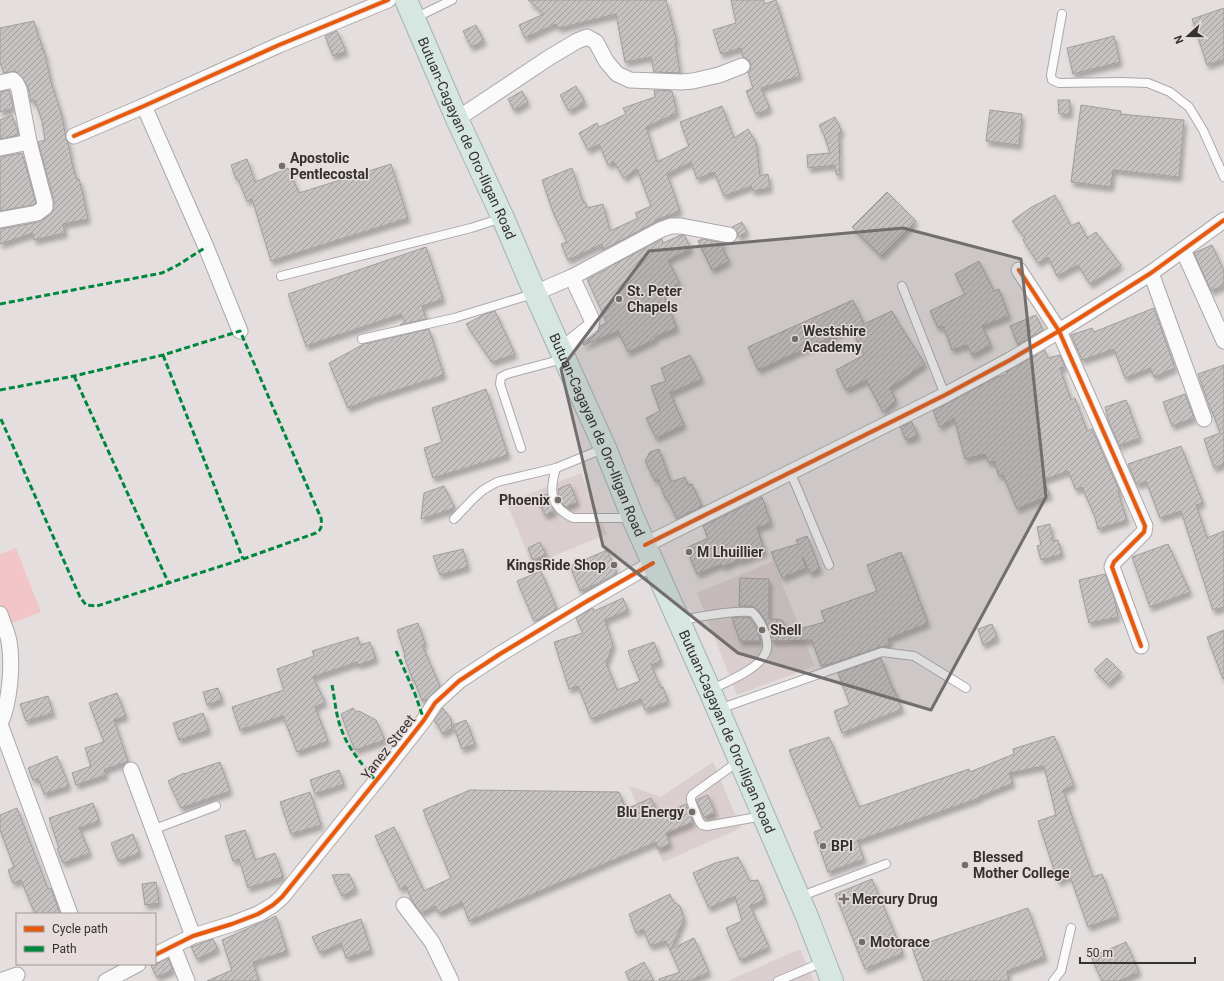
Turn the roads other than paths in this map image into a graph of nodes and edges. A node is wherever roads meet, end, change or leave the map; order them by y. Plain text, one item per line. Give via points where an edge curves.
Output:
1 (388, 0) edge
2 (452, 0) edge
3 (410, 9) edge
4 (1062, 14) dead end
5 (742, 66) dead end
6 (0, 83) edge
7 (144, 106) junction
8 (457, 119) junction
9 (74, 136) dead end
10 (29, 142) junction
11 (0, 148) edge
12 (1224, 177) edge
13 (503, 218) junction
14 (0, 220) edge
15 (1224, 220) edge
16 (729, 235) dead end
17 (1183, 250) junction
18 (1019, 270) dead end
19 (1151, 273) junction
20 (281, 276) dead end
21 (572, 277) junction
22 (902, 286) dead end
23 (535, 294) junction
24 (240, 331) dead end
25 (1059, 331) junction
26 (362, 339) dead end
27 (1224, 341) edge
28 (562, 355) junction
29 (945, 395) junction
30 (1204, 420) dead end
31 (521, 448) dead end
32 (605, 448) junction
33 (556, 468) junction
34 (790, 472) junction
35 (633, 518) junction
36 (454, 519) dead end
37 (649, 554) junction
38 (829, 565) dead end
39 (0, 614) edge
40 (679, 620) junction
41 (1141, 646) dead end
42 (966, 688) dead end
43 (714, 700) junction
44 (0, 724) edge
45 (740, 760) junction
46 (131, 770) dead end
47 (216, 806) dead end
48 (764, 816) junction
49 (152, 830) junction
50 (886, 864) dead end
51 (799, 898) junction
52 (404, 905) dead end
53 (70, 913) edge
54 (1071, 928) dead end
55 (193, 936) junction
56 (173, 946) junction
57 (156, 954) edge
58 (136, 965) edge
59 (828, 971) edge
60 (17, 975) dead end
61 (0, 981) edge
62 (106, 981) edge
63 (187, 981) edge
64 (451, 981) edge
65 (778, 981) edge
66 (1053, 981) edge

1 - 7 street via 279,45
2 - 3 lane
3 - 8 highway, Butuan-Cagayan de Oro-Iligan Road
4 - 12 lane via 1052,80 1058,83 1148,84 1170,92 1189,107 1203,130
5 - 8 street via 693,81 630,80 618,74 606,61 596,42 587,37 550,57
6 - 10 street via 13,80 19,89
7 - 9 street
7 - 24 street
8 - 13 highway, Butuan-Cagayan de Oro-Iligan Road
10 - 11 street
10 - 14 street via 45,207 38,213
13 - 20 lane
13 - 23 highway, Butuan-Cagayan de Oro-Iligan Road
15 - 17 street, Yanez Street
16 - 21 street via 670,226
17 - 19 street, Yanez Street
17 - 27 street
18 - 25 street
19 - 25 street, Yanez Street
19 - 30 street
21 - 23 street
21 - 28 street via 592,324
22 - 29 lane
23 - 26 lane via 448,320
23 - 28 highway, Butuan-Cagayan de Oro-Iligan Road
25 - 29 street, Yanez Street
25 - 41 street via 1145,526 1144,532 1112,567
28 - 31 lane via 502,377 500,384
28 - 32 highway, Butuan-Cagayan de Oro-Iligan Road
29 - 34 street, Yanez Street
32 - 33 lane
32 - 35 highway, Butuan-Cagayan de Oro-Iligan Road
33 - 35 lane via 552,481 552,495 558,507 567,515 573,518
33 - 36 lane via 497,482 483,490
34 - 37 street, Yanez Street
34 - 38 lane
35 - 37 highway, Butuan-Cagayan de Oro-Iligan Road
37 - 40 highway, Butuan-Cagayan de Oro-Iligan Road
37 - 55 street, Yanez Street via 584,603 459,681 435,703 282,897 258,914
39 - 44 street via 9,640 10,660 9,688
40 - 43 highway, Butuan-Cagayan de Oro-Iligan Road
40 - 43 lane via 744,611 752,612 761,622 767,638 766,653
42 - 43 lane via 914,656 882,652
43 - 45 highway, Butuan-Cagayan de Oro-Iligan Road
44 - 53 street
45 - 48 highway, Butuan-Cagayan de Oro-Iligan Road
45 - 48 lane via 693,794 691,801 699,821 707,826
46 - 49 street
47 - 49 lane
48 - 51 highway, Butuan-Cagayan de Oro-Iligan Road
49 - 55 street
50 - 51 lane
51 - 59 highway, Butuan-Cagayan de Oro-Iligan Road
52 - 64 street via 432,942
54 - 66 lane via 1061,971
55 - 56 street, Yanez Street
56 - 57 street, Yanez Street
56 - 63 street
58 - 62 street
59 - 65 lane
60 - 61 street

